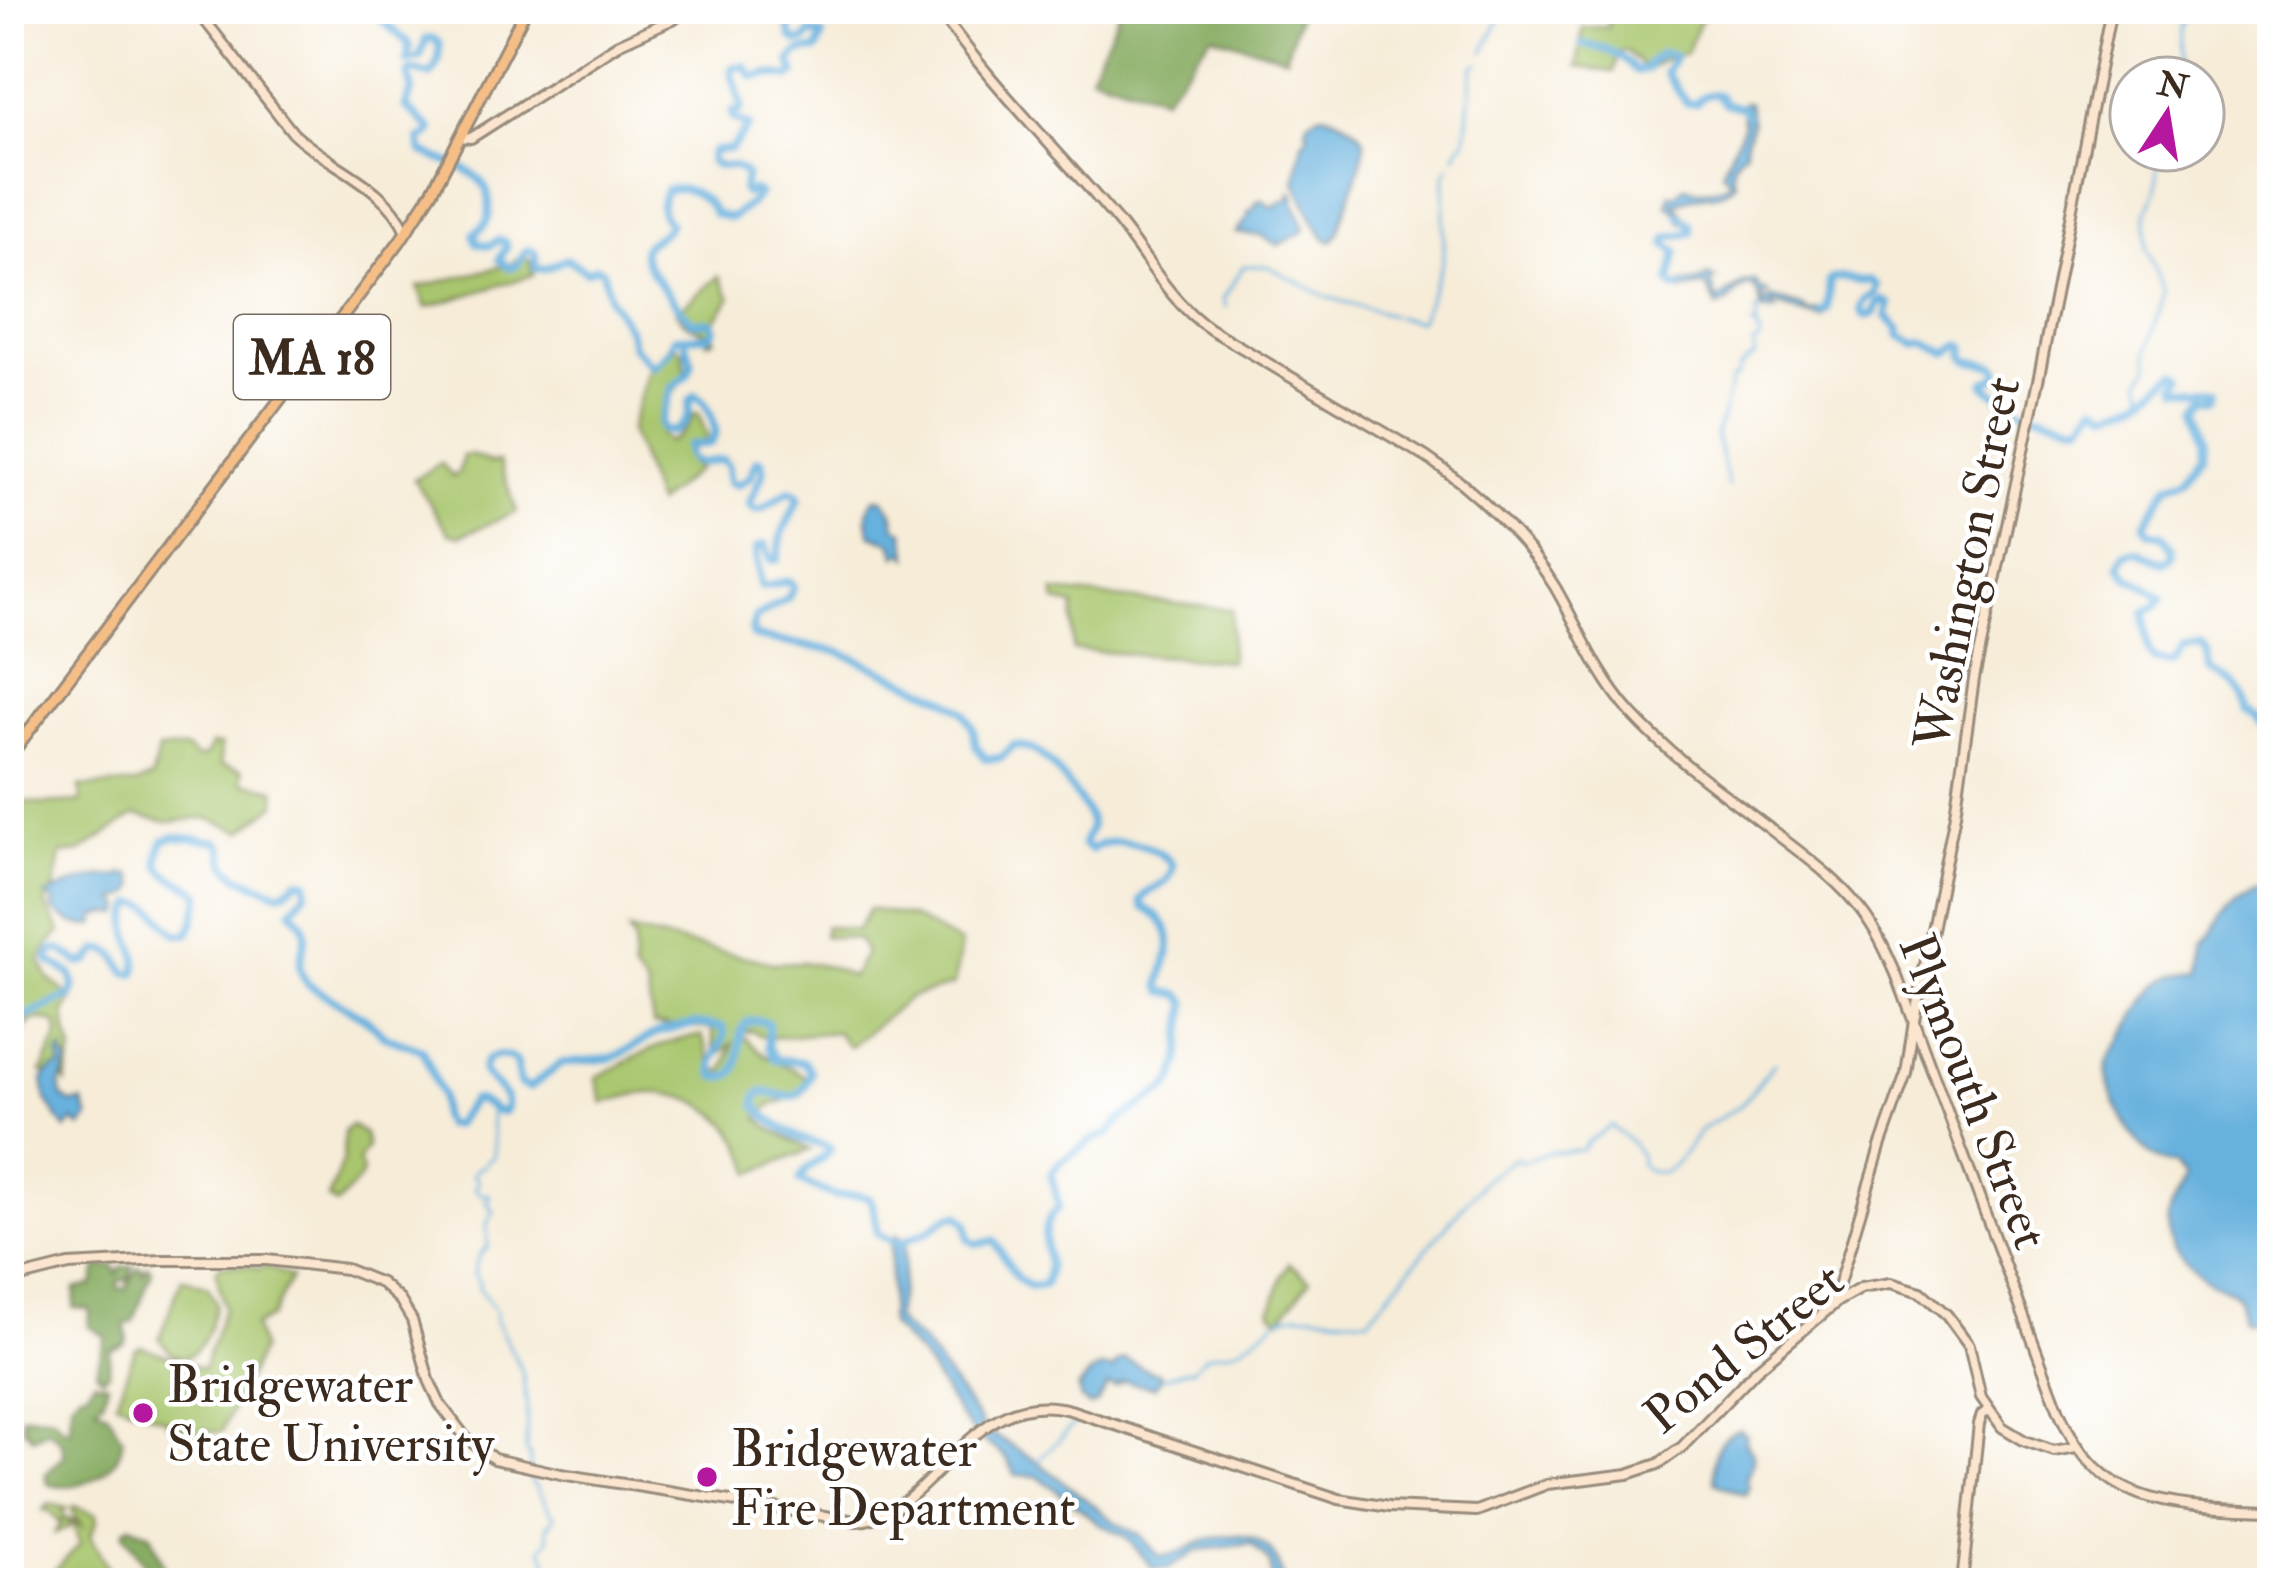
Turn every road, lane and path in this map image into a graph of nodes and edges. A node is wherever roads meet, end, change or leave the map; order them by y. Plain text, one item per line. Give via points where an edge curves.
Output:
1 (196, 9) edge
2 (526, 9) edge
3 (695, 9) edge
4 (938, 9) edge
5 (2111, 9) edge
6 (460, 137) junction
7 (390, 203) junction
8 (418, 215) junction
9 (406, 231) junction
10 (9, 758) edge
11 (1914, 1020) junction
12 (9, 1280) edge
13 (1833, 1306) junction
14 (1988, 1411) junction
15 (2076, 1447) junction
16 (2272, 1510) edge
17 (1962, 1583) edge

1 - 7 main road via 292,133
2 - 6 main road, MA 18
3 - 6 main road via 623,41 472,138
4 - 11 main road, Plymouth Street via 1191,315 1432,461 1522,543 1602,676 1642,725 1825,871 1860,909
5 - 11 main road, Washington Street via 1974,680
6 - 8 main road, MA 18
7 - 8 main road
7 - 9 main road
8 - 9 main road, MA 18
9 - 10 main road, MA 18
11 - 13 main road, Washington Street via 1906,1074
11 - 15 main road, Plymouth Street
12 - 13 main road, Pond Street via 69,1265 203,1259 352,1270 404,1305 437,1398 492,1458 864,1521 897,1508 984,1428 1045,1406 1339,1499 1490,1508 1547,1484 1658,1464
13 - 14 main road, Pond Street via 1891,1283 1937,1304 1970,1345
14 - 15 main road via 2025,1441 2054,1451
14 - 17 main road via 1979,1424
15 - 16 main road, Plymouth Street via 2145,1498

